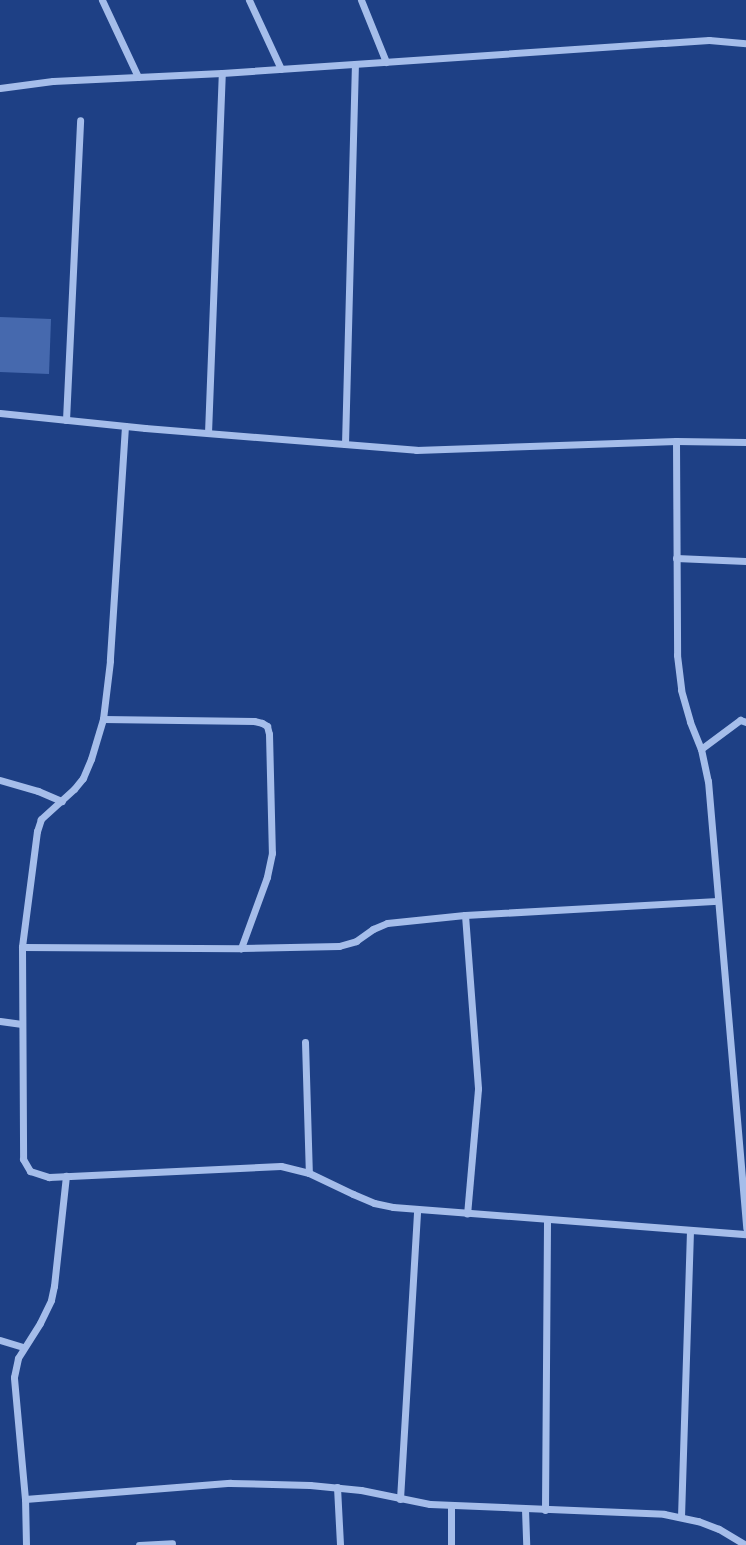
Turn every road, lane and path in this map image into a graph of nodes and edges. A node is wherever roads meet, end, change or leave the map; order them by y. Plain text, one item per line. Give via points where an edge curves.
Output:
1 (102, 0) edge
2 (249, 0) edge
3 (361, 0) edge
4 (746, 43) edge
5 (386, 62) junction
6 (355, 64) junction
7 (281, 69) junction
8 (222, 73) junction
9 (138, 77) junction
10 (0, 88) edge
11 (80, 120) dead end
12 (0, 413) edge
13 (66, 420) junction
14 (125, 426) junction
15 (208, 433) junction
16 (676, 441) junction
17 (746, 442) edge
18 (345, 444) junction
19 (676, 558) junction
20 (746, 561) edge
21 (103, 719) junction
22 (746, 722) edge
23 (702, 749) junction
24 (0, 780) edge
25 (62, 800) junction
26 (718, 901) junction
27 (465, 915) junction
28 (22, 946) junction
29 (241, 948) junction
30 (0, 1021) edge
31 (22, 1024) junction
32 (306, 1042) dead end
33 (309, 1173) junction
34 (66, 1176) junction
35 (417, 1210) junction
36 (467, 1214) junction
37 (547, 1220) junction
38 (746, 1228) edge
39 (690, 1230) junction
40 (746, 1234) edge
41 (0, 1340) edge
42 (23, 1347) junction
43 (337, 1487) junction
44 (25, 1499) junction
45 (400, 1499) junction
46 (451, 1505) junction
47 (525, 1509) junction
48 (545, 1510) junction
49 (681, 1517) junction
50 (172, 1543) dead end
51 (26, 1545) edge
52 (139, 1545) edge
53 (340, 1545) edge
54 (451, 1545) edge
55 (526, 1545) edge
56 (746, 1545) edge

1 - 9 street
2 - 7 street
3 - 5 street
4 - 5 street via 709,40
5 - 6 street
6 - 7 street
6 - 18 street
7 - 8 street
8 - 9 street
8 - 15 street
9 - 10 street via 52,81
11 - 13 street
12 - 13 street
13 - 14 street
14 - 15 street
14 - 21 street via 110,661
15 - 18 street
16 - 17 street
16 - 18 street via 416,450
16 - 19 street
19 - 20 street
19 - 23 street via 677,656 681,690 690,722
21 - 25 street via 83,778
21 - 29 street via 254,721 266,726 269,734 272,853 267,876
22 - 23 street via 740,720
23 - 26 street via 708,781
24 - 25 street
25 - 28 street via 41,819 37,831
26 - 27 street
26 - 38 street
27 - 29 street via 386,923 356,941 339,946
27 - 36 street via 478,1089
28 - 29 street
28 - 31 street
30 - 31 street
31 - 34 street via 23,1159 30,1171 36,1175
32 - 33 street
33 - 34 street via 281,1166
33 - 35 street via 374,1203
34 - 42 street via 51,1300 40,1323
35 - 36 street
35 - 45 street
36 - 37 street
37 - 39 street
37 - 48 street
39 - 40 street
39 - 49 street
41 - 42 street
42 - 44 street via 14,1377
43 - 44 street via 230,1483
43 - 45 street
43 - 53 street
44 - 51 street
45 - 46 street
46 - 47 street
46 - 54 street
47 - 48 street
47 - 55 street
48 - 49 street via 664,1514
49 - 56 street via 719,1529
50 - 52 street

